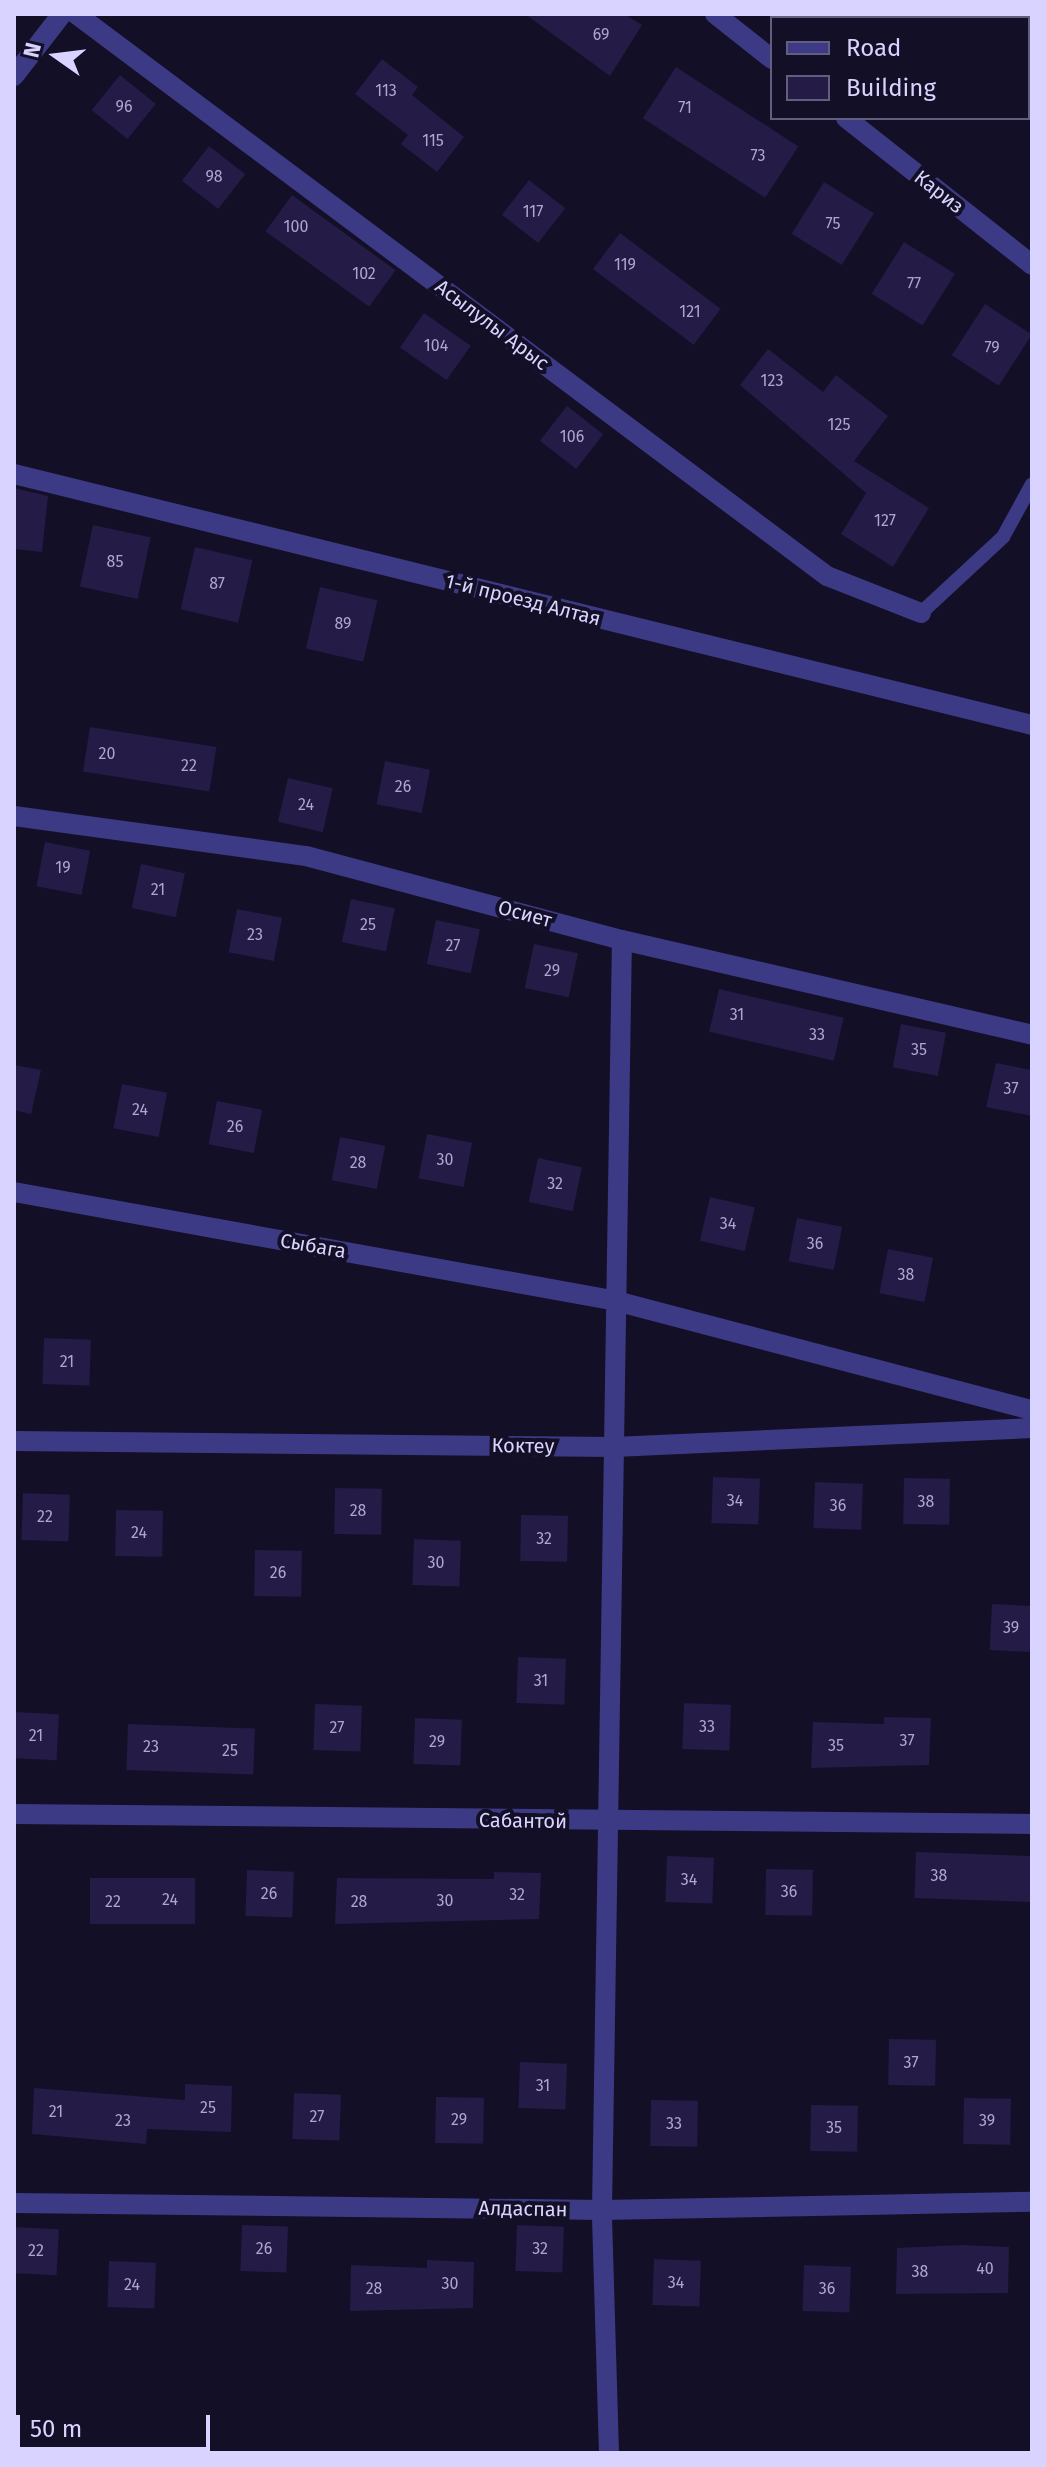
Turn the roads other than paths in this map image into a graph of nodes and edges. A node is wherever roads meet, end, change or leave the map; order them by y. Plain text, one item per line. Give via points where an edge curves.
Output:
1 (62, 14) edge
2 (76, 14) edge
3 (715, 14) edge
4 (770, 57) edge
5 (14, 76) edge
6 (849, 120) edge
7 (1032, 265) edge
8 (14, 474) edge
9 (1032, 484) edge
10 (921, 613) joint
11 (1032, 725) edge
12 (14, 816) edge
13 (622, 940) junction
14 (1032, 1035) edge
15 (14, 1192) edge
16 (612, 1300) junction
17 (1032, 1410) edge
18 (1032, 1428) edge
19 (14, 1441) edge
20 (614, 1447) junction
21 (14, 1814) edge
22 (607, 1822) junction
23 (1032, 1824) edge
24 (1032, 2202) edge
25 (14, 2203) edge
26 (602, 2210) junction
27 (609, 2453) edge

1 - 5 street
2 - 10 street, Асылулы Арыс via 827,576
3 - 4 street
6 - 7 street, Кариз
8 - 11 street, 1-й проезд Алтая
9 - 10 lane via 1003,537
12 - 13 street, Осиет via 306,856
13 - 14 street, Осиет
13 - 16 street
15 - 16 street, Сыбага
16 - 17 street, Сыбага
16 - 20 street
18 - 20 street, Коктеу
19 - 20 street, Коктеу
20 - 22 street
21 - 22 street, Сабантой
22 - 23 street, Сабантой
22 - 26 street
24 - 26 street, Алдаспан
25 - 26 street, Алдаспан
26 - 27 street

